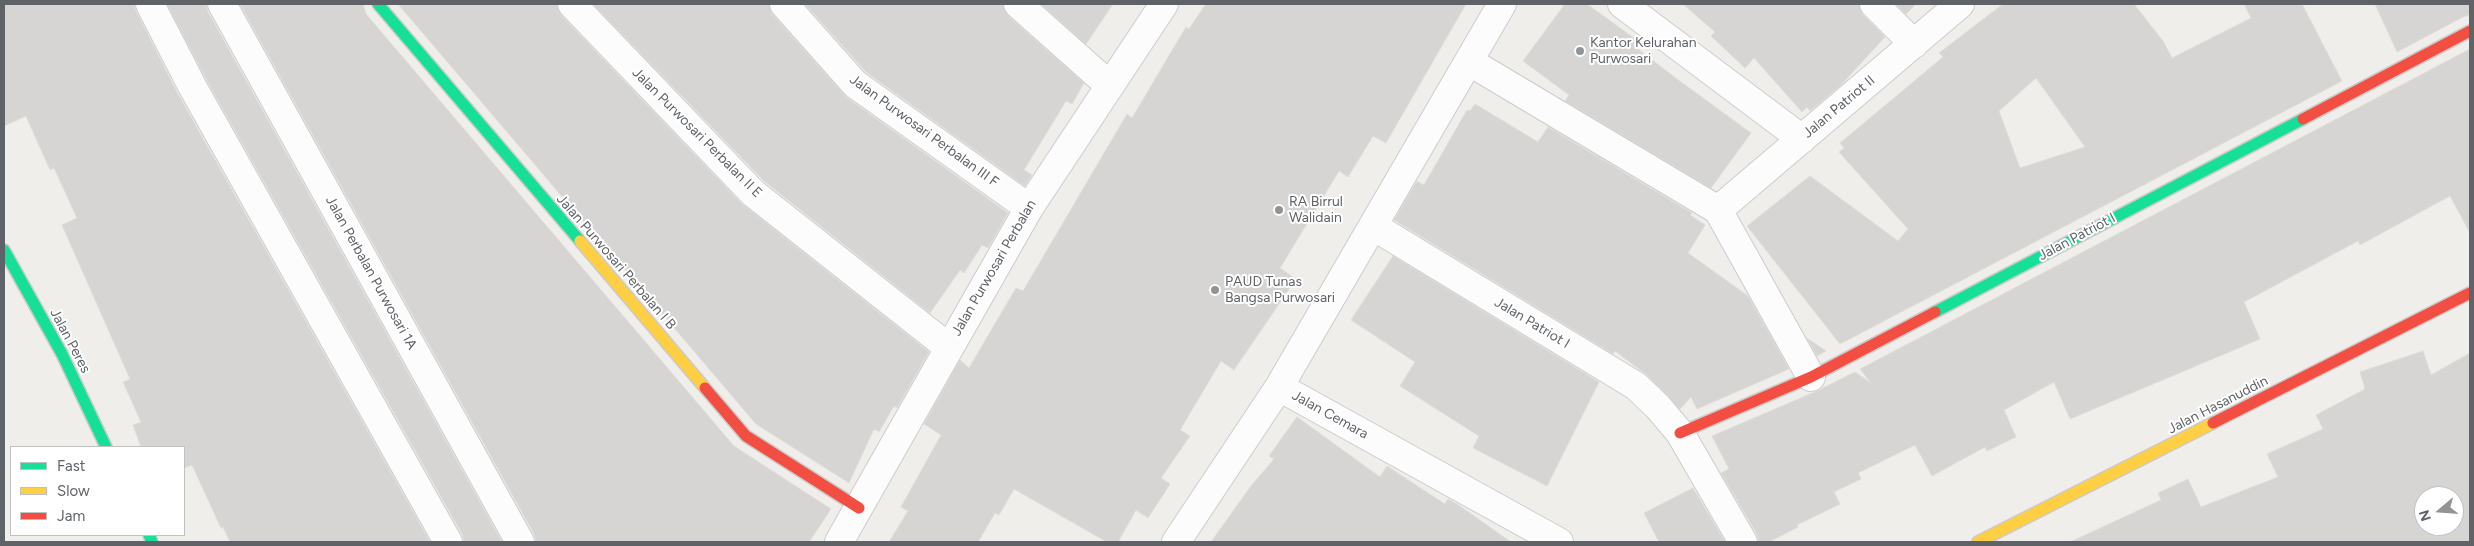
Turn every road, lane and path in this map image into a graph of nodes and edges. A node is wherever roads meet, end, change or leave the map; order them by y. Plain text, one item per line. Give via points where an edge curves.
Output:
1 (150, 4) edge
2 (222, 4) edge
3 (378, 4) edge
4 (572, 4) edge
5 (784, 4) edge
6 (1018, 4) edge
7 (1164, 4) edge
8 (1502, 4) edge
9 (1874, 4) edge
10 (1960, 4) edge
11 (1632, 7) edge
12 (2470, 31) edge
13 (1914, 44) junction
14 (1470, 62) junction
15 (1109, 85) junction
16 (1802, 139) junction
17 (1029, 208) junction
18 (1718, 210) junction
19 (1373, 226) junction
20 (4, 250) edge
21 (2470, 293) edge
22 (948, 347) junction
23 (1811, 377) junction
24 (1279, 387) junction
25 (1680, 433) junction
26 (106, 446) edge
27 (859, 508) junction
28 (448, 542) edge
29 (520, 542) edge
30 (839, 542) edge
31 (1176, 542) edge
32 (1559, 542) edge
33 (1743, 542) edge
34 (1978, 542) edge

1 - 28 street
2 - 29 street, Jalan Perbalan Purwosari 1A
3 - 27 street, Jalan Purwosari Perbalan I B via 746,436
4 - 22 street, Jalan Purwosari Perbalan II E via 753,193
5 - 17 street, Jalan Purwosari Perbalan III F via 855,84
6 - 15 street
7 - 15 street, Jalan Purwosari Perbalan
8 - 14 street, Jalan Cemara
9 - 13 street
10 - 13 street, Jalan Patriot II
11 - 16 street
12 - 23 street, Jalan Patriot I
13 - 16 street, Jalan Patriot II
14 - 18 street
14 - 19 street, Jalan Cemara
15 - 17 street, Jalan Purwosari Perbalan
16 - 18 street, Jalan Patriot II
17 - 22 street, Jalan Purwosari Perbalan
18 - 23 street
19 - 24 street, Jalan Cemara
19 - 25 street, Jalan Patriot I via 1636,386
20 - 26 street, Jalan Peres via 62,354
21 - 34 street, Jalan Hasanuddin
22 - 27 street, Jalan Purwosari Perbalan
23 - 25 street, Jalan Patriot I
24 - 31 street
24 - 32 street, Jalan Cemara
25 - 33 street, Jalan Patriot I
27 - 30 street, Jalan Purwosari Perbalan

